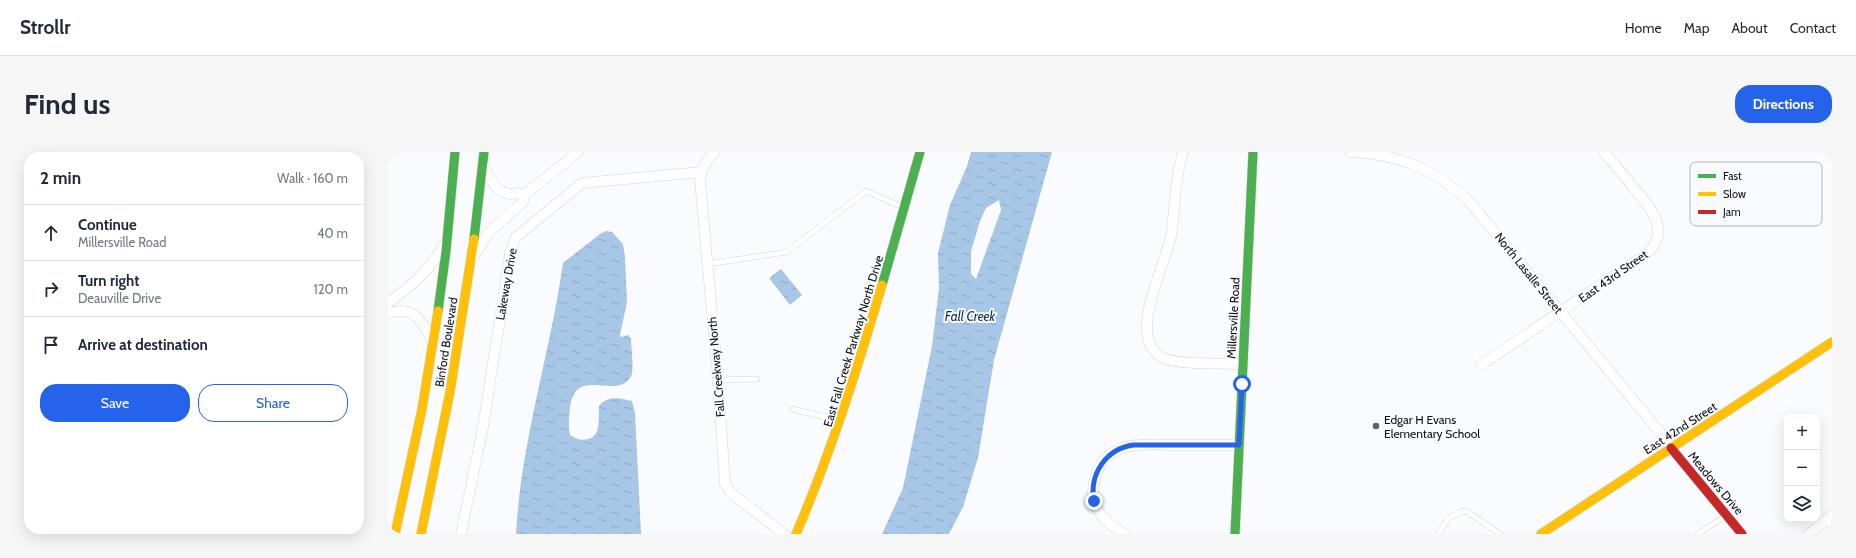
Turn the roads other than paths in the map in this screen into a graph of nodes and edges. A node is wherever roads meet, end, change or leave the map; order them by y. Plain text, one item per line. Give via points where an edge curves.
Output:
1 (455, 152) edge
2 (484, 152) edge
3 (578, 152) edge
4 (715, 152) edge
5 (920, 152) edge
6 (1183, 152) edge
7 (1253, 152) edge
8 (1350, 152) edge
9 (1604, 152) edge
10 (482, 163) junction
11 (701, 172) junction
12 (523, 196) junction
13 (906, 208) junction
14 (447, 238) junction
15 (471, 264) junction
16 (707, 264) junction
17 (388, 303) edge
18 (1561, 312) junction
19 (388, 313) edge
20 (433, 342) junction
21 (1832, 342) edge
22 (1242, 364) junction
23 (1481, 365) dead end
24 (757, 379) dead end
25 (718, 380) junction
26 (792, 409) dead end
27 (842, 420) junction
28 (1239, 445) junction
29 (1671, 448) junction
30 (1727, 514) junction
31 (1830, 521) edge
32 (395, 534) edge
33 (421, 534) edge
34 (461, 534) edge
35 (784, 534) edge
36 (796, 534) edge
37 (1125, 534) edge
38 (1236, 534) edge
39 (1438, 534) edge
40 (1500, 534) edge
41 (1541, 534) edge
42 (1698, 534) edge
43 (1742, 534) edge
44 (1808, 534) edge

1 - 14 main road, Binford Boulevard
2 - 10 main road, Binford Boulevard
3 - 12 street
4 - 11 street via 706,161
5 - 13 main road, East Fall Creek Parkway North Drive
6 - 22 street via 1177,177 1170,240 1149,304 1149,340 1157,354 1171,361
7 - 22 main road, Millersville Road
8 - 18 street, North Lasalle Street via 1383,155 1406,161 1433,173 1453,187 1478,211
9 - 18 street, East 43rd Street via 1652,210 1656,218 1657,234 1649,252
10 - 12 street via 494,186 507,194 518,193
10 - 15 main road, Binford Boulevard
11 - 16 street, Fall Creekway North
11 - 34 street, Lakeway Drive via 582,183 515,238 510,254 483,427
12 - 15 street via 523,202 488,233
13 - 16 lane via 866,191 787,252
13 - 27 main road, East Fall Creek Parkway North Drive
14 - 17 street via 437,257 422,276
14 - 20 main road, Binford Boulevard
15 - 33 main road, Binford Boulevard via 446,416
16 - 25 street, Fall Creekway North
18 - 23 street, East 43rd Street
18 - 29 street, North Lasalle Street
19 - 20 street via 401,311 415,316 423,323
20 - 32 main road, Binford Boulevard
21 - 29 main road, East 42nd Street
22 - 28 main road, Millersville Road
24 - 25 lane
25 - 35 street, Fall Creekway North via 726,488
26 - 27 lane
27 - 36 main road, East Fall Creek Parkway North Drive
28 - 37 street via 1133,445 1111,454 1096,472 1093,496 1103,518 1113,528
28 - 38 main road, Millersville Road
29 - 30 main road, Meadows Drive
29 - 41 main road, East 42nd Street
30 - 42 lane
30 - 43 main road, Meadows Drive
31 - 44 street
39 - 40 lane via 1448,519 1461,511 1468,512

